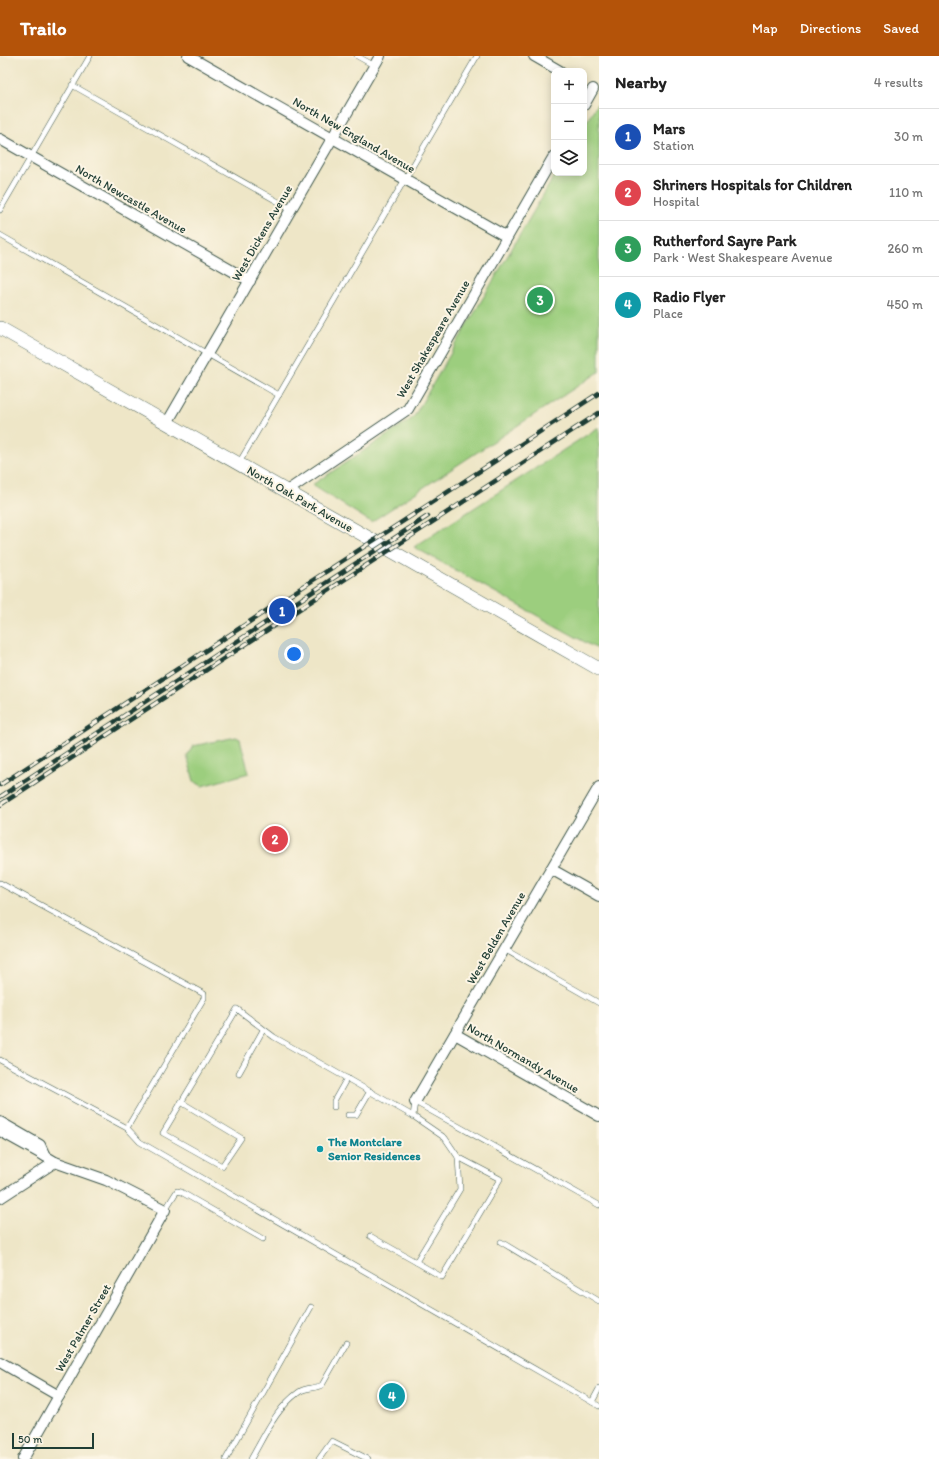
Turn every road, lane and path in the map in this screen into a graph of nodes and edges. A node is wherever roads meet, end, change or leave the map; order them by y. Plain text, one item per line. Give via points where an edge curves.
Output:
1 (90, 56) edge
2 (188, 56) edge
3 (358, 56) edge
4 (380, 56) edge
5 (477, 56) edge
6 (534, 56) edge
7 (375, 66) junction
8 (555, 68) edge
9 (72, 85) junction
10 (592, 89) edge
11 (584, 104) edge
12 (332, 138) junction
13 (0, 139) edge
14 (31, 157) junction
15 (551, 161) edge
16 (405, 180) junction
17 (291, 209) junction
18 (0, 210) edge
19 (0, 235) edge
20 (507, 237) junction
21 (250, 281) junction
22 (0, 328) edge
23 (207, 354) junction
24 (279, 395) junction
25 (167, 423) junction
26 (239, 464) junction
27 (287, 491) junction
28 (599, 669) edge
29 (599, 787) edge
30 (551, 869) junction
31 (0, 883) edge
32 (599, 896) edge
33 (504, 949) junction
34 (599, 1004) edge
35 (263, 1030) junction
36 (455, 1034) junction
37 (0, 1060) edge
38 (239, 1073) dead end
39 (347, 1078) junction
40 (370, 1091) junction
41 (181, 1102) junction
42 (415, 1102) junction
43 (334, 1107) dead end
44 (348, 1115) dead end
45 (414, 1116) junction
46 (599, 1116) edge
47 (0, 1122) edge
48 (127, 1128) junction
49 (0, 1131) edge
50 (45, 1156) junction
51 (458, 1157) junction
52 (54, 1162) junction
53 (0, 1198) edge
54 (599, 1205) edge
55 (165, 1210) junction
56 (370, 1236) dead end
57 (263, 1239) dead end
58 (501, 1242) dead end
59 (416, 1262) junction
60 (599, 1301) edge
61 (311, 1306) dead end
62 (346, 1343) dead end
63 (0, 1362) edge
64 (599, 1389) edge
65 (59, 1396) junction
66 (592, 1402) junction
67 (599, 1406) edge
68 (23, 1459) edge
69 (226, 1459) edge
70 (251, 1459) edge
71 (319, 1459) edge
72 (368, 1459) edge

1 - 9 lane
2 - 12 street, North New England Avenue
3 - 7 lane
4 - 7 street, West Dickens Avenue
5 - 16 lane
6 - 8 street
7 - 12 street, West Dickens Avenue
9 - 14 lane
9 - 17 lane
10 - 11 street
12 - 16 street, North New England Avenue
12 - 17 street, West Dickens Avenue
13 - 14 street, North Newcastle Avenue
14 - 18 lane
14 - 21 street, North Newcastle Avenue
15 - 20 street, West Shakespeare Avenue
16 - 20 street, North New England Avenue
16 - 24 lane
17 - 21 street, West Dickens Avenue
19 - 23 lane
20 - 27 street, West Shakespeare Avenue via 408,409
21 - 23 street, West Dickens Avenue
22 - 25 street, North Oak Park Avenue
23 - 24 lane
23 - 25 street, West Dickens Avenue
24 - 26 lane
25 - 26 street, North Oak Park Avenue
26 - 27 street, North Oak Park Avenue
27 - 28 street, North Oak Park Avenue
29 - 30 street, West Belden Avenue
30 - 32 street
30 - 33 street, West Belden Avenue
31 - 48 lane via 204,994
33 - 34 lane
33 - 36 street, West Belden Avenue
35 - 38 lane
35 - 39 lane
35 - 41 lane via 237,1009
36 - 42 street, West Belden Avenue
36 - 46 street, North Normandy Avenue
37 - 48 lane
39 - 40 lane
39 - 43 lane via 334,1101
40 - 44 lane via 356,1115
40 - 45 lane
41 - 41 lane via 163,1133 222,1166 241,1138
42 - 45 lane
42 - 54 lane
45 - 51 lane via 445,1138
47 - 50 street via 40,1145
48 - 66 lane via 140,1142
49 - 50 street
50 - 52 street
51 - 59 lane via 460,1189
51 - 59 lane via 500,1179 442,1277
52 - 53 street
52 - 55 street via 106,1180
55 - 57 lane via 173,1195 177,1191 181,1192
55 - 65 street, West Palmer Street
56 - 59 lane
58 - 60 lane
61 - 69 lane
62 - 70 lane via 322,1385 316,1389 301,1390 288,1400
63 - 65 street
64 - 66 lane
65 - 68 street, West Palmer Street
66 - 67 lane
71 - 72 lane via 332,1441

